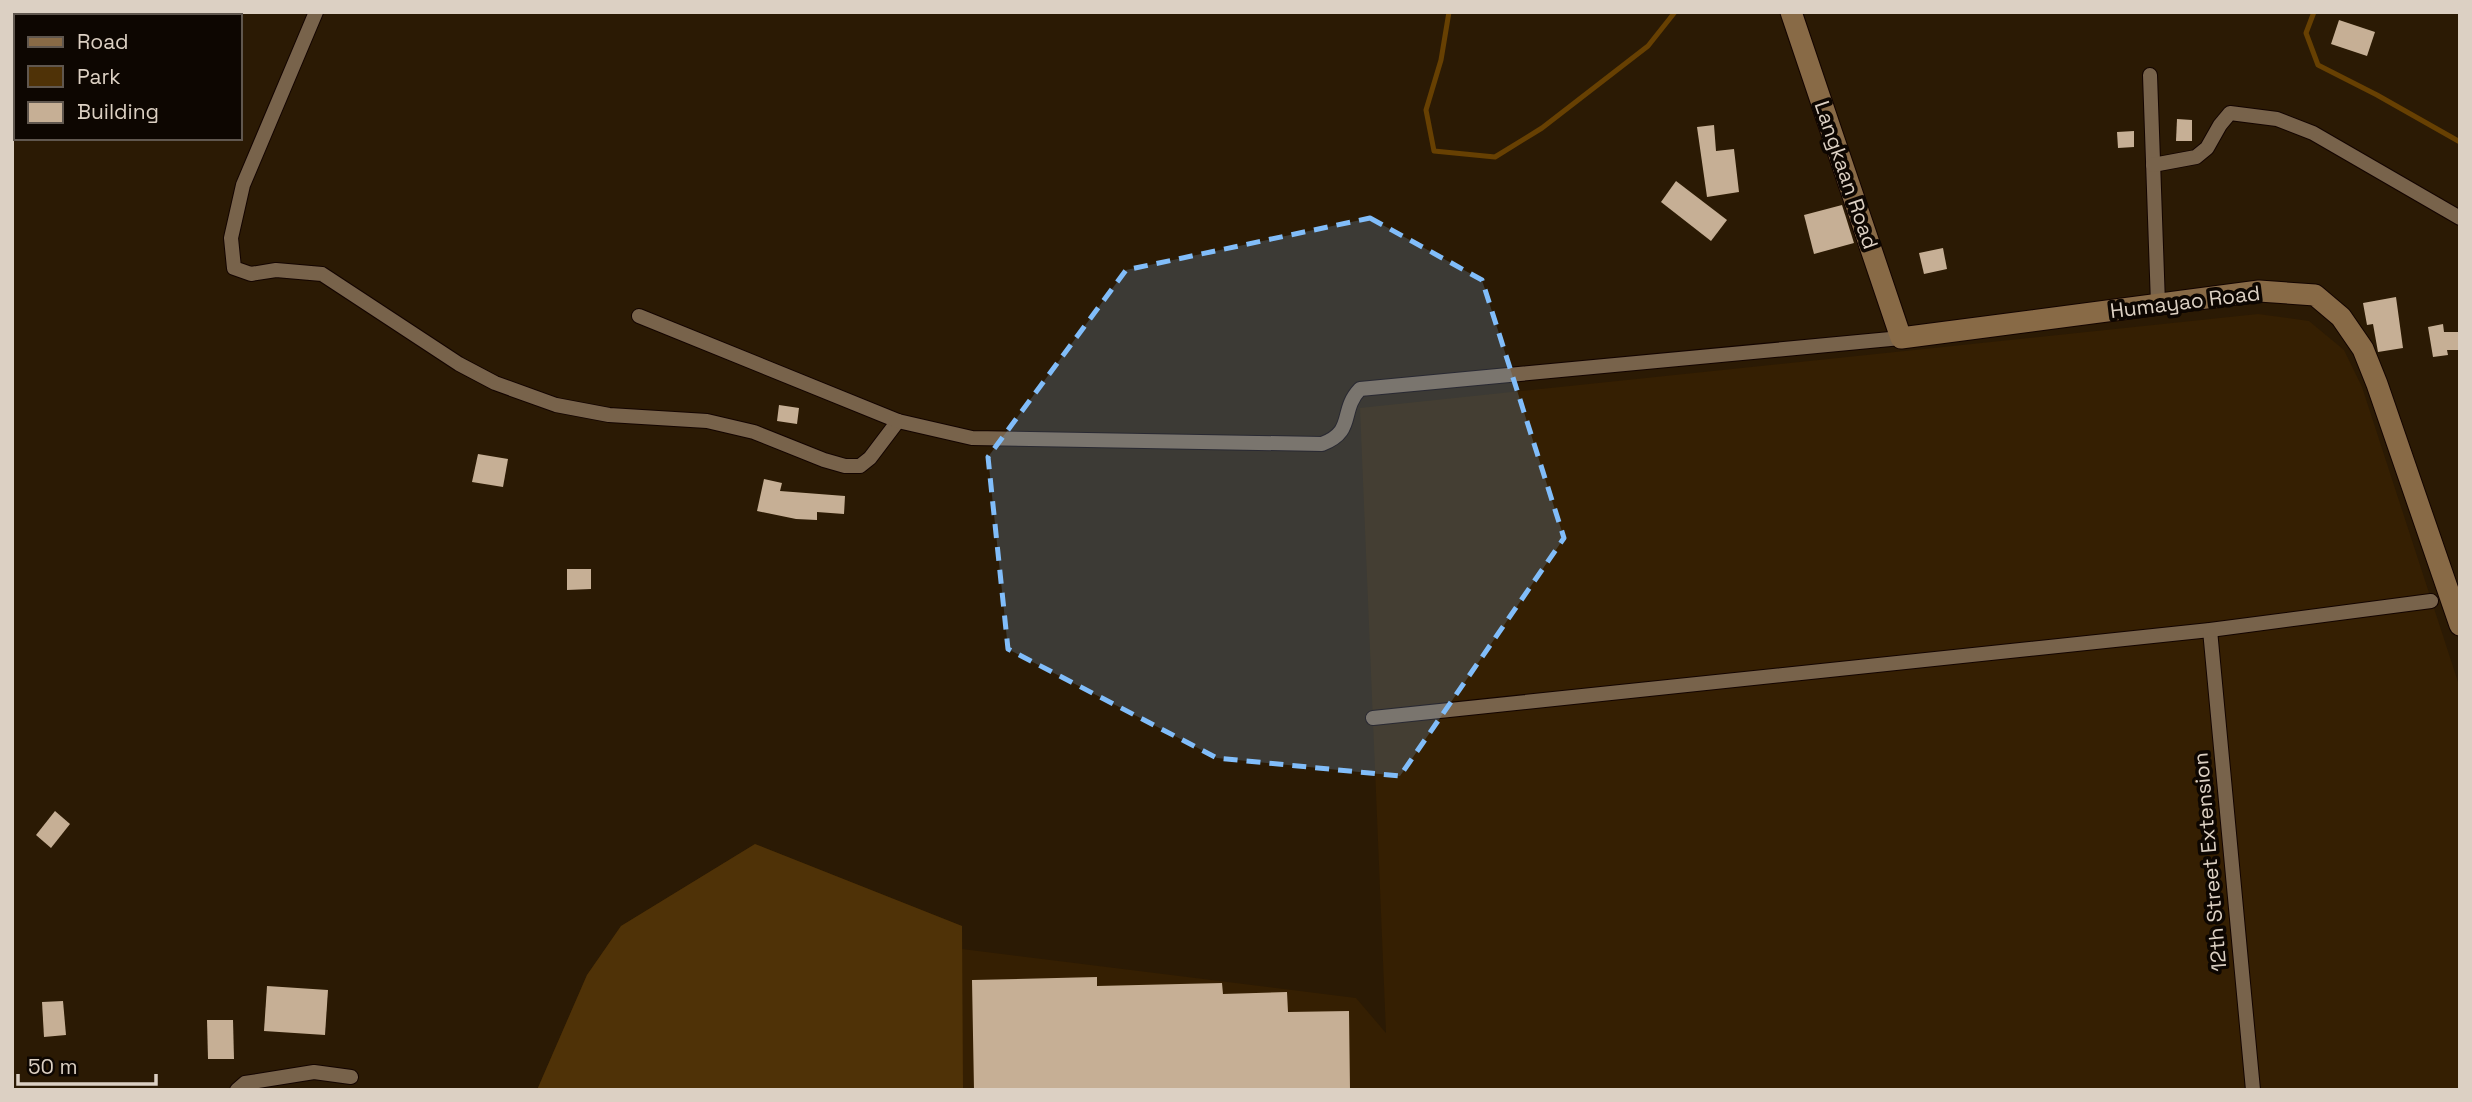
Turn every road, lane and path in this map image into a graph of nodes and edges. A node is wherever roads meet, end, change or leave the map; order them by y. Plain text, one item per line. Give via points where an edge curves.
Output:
1 (316, 12) edge
2 (1791, 12) edge
3 (2150, 75) dead end
4 (2153, 164) junction
5 (2460, 218) edge
6 (2158, 304) junction
7 (639, 316) dead end
8 (1901, 338) junction
9 (898, 421) junction
10 (2431, 601) dead end
11 (2460, 625) edge
12 (2210, 630) junction
13 (1373, 718) dead end
14 (351, 1077) dead end
15 (237, 1090) edge
16 (2253, 1090) edge

1 - 9 street via 243,185 231,238 234,268 251,274 276,270 322,274 459,363 495,383 556,405 609,415 707,421 754,432 845,466 860,466 870,458
2 - 8 street, Langkaan Road
3 - 4 street
4 - 5 street via 2196,157 2230,113 2277,119 2313,133
4 - 6 street
6 - 8 street, Humayao Road
6 - 11 street, Humayao Road via 2273,292 2315,295 2341,317 2363,349 2377,384
7 - 9 street
8 - 9 street via 1360,389 1352,397 1345,426 1335,439 1322,444 972,438
10 - 12 street
12 - 13 street
12 - 16 street, 12th Street Extension
14 - 15 street via 314,1072 245,1083

